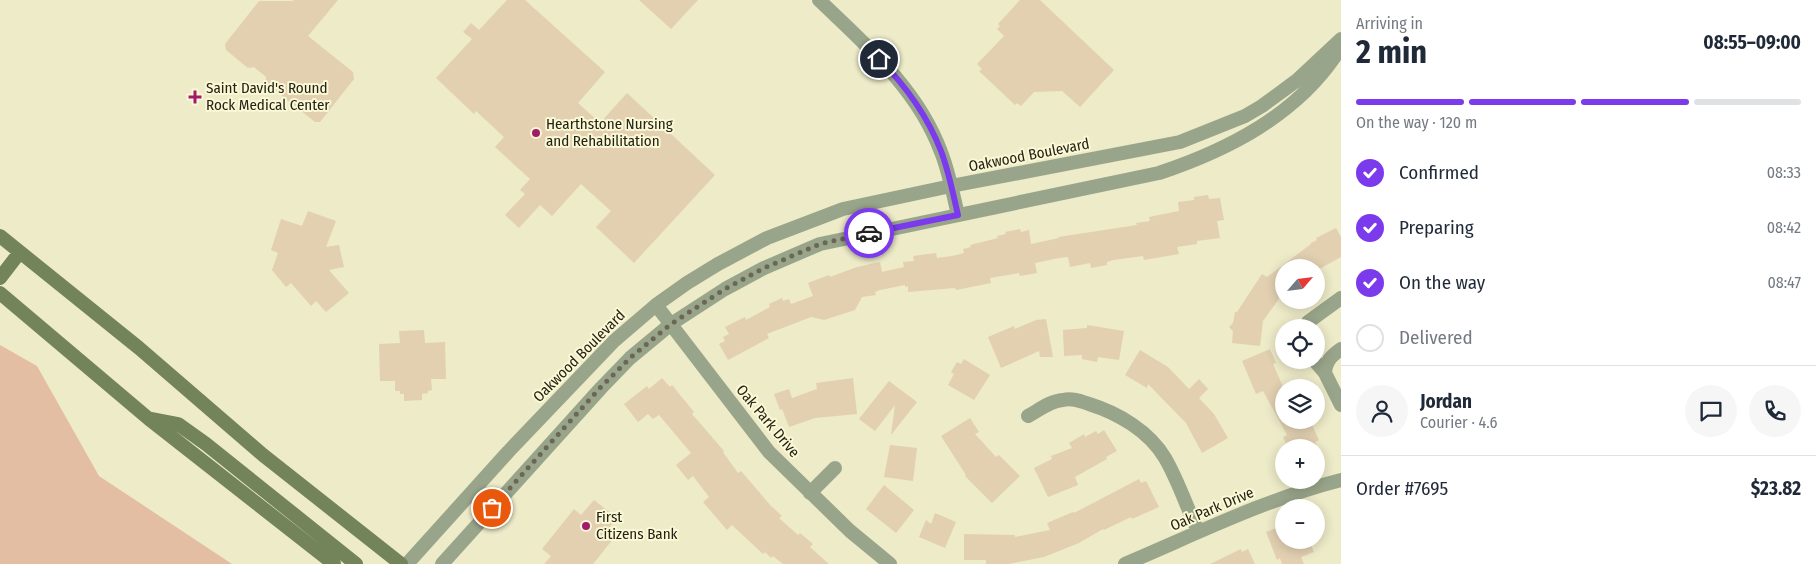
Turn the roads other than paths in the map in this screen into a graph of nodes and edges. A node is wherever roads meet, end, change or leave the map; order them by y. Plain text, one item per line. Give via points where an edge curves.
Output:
1 (818, 0) edge
2 (1341, 39) edge
3 (1341, 47) edge
4 (950, 186) junction
5 (958, 215) junction
6 (0, 236) edge
7 (20, 252) junction
8 (0, 278) edge
9 (0, 293) edge
10 (1341, 298) edge
11 (656, 305) junction
12 (1312, 319) edge
13 (671, 324) junction
14 (1341, 349) edge
15 (1322, 369) edge
16 (1325, 373) junction
17 (1341, 405) edge
18 (1028, 416) dead end
19 (149, 418) junction
20 (835, 468) dead end
21 (1341, 480) edge
22 (810, 493) junction
23 (1198, 531) junction
24 (334, 564) edge
25 (356, 564) edge
26 (401, 564) edge
27 (407, 564) edge
28 (442, 564) edge
29 (890, 564) edge
30 (1125, 564) edge

1 - 4 street via 902,83 921,111 941,152
2 - 4 street, Oakwood Boulevard via 1296,81 1262,106 1180,142
3 - 5 street via 1309,88 1274,118 1193,162 1159,173
4 - 5 street
4 - 11 street, Oakwood Boulevard via 857,206 767,238 718,264
5 - 13 street via 820,244 764,268
6 - 7 main road
7 - 8 main road
7 - 26 main road via 139,348 263,455
9 - 19 main road
10 - 12 street
11 - 13 street, Oak Park Drive
11 - 27 street, Oakwood Boulevard via 614,341
13 - 22 street, Oak Park Drive via 769,452
13 - 28 street via 600,388
14 - 16 street via 1326,363
15 - 16 street
16 - 17 street
18 - 23 street via 1051,403 1073,399 1124,418 1166,459
19 - 24 main road
19 - 25 main road via 178,424
20 - 22 street
21 - 23 street, Oak Park Drive via 1275,500
22 - 29 street, Oak Park Drive
23 - 30 street, Oak Park Drive

